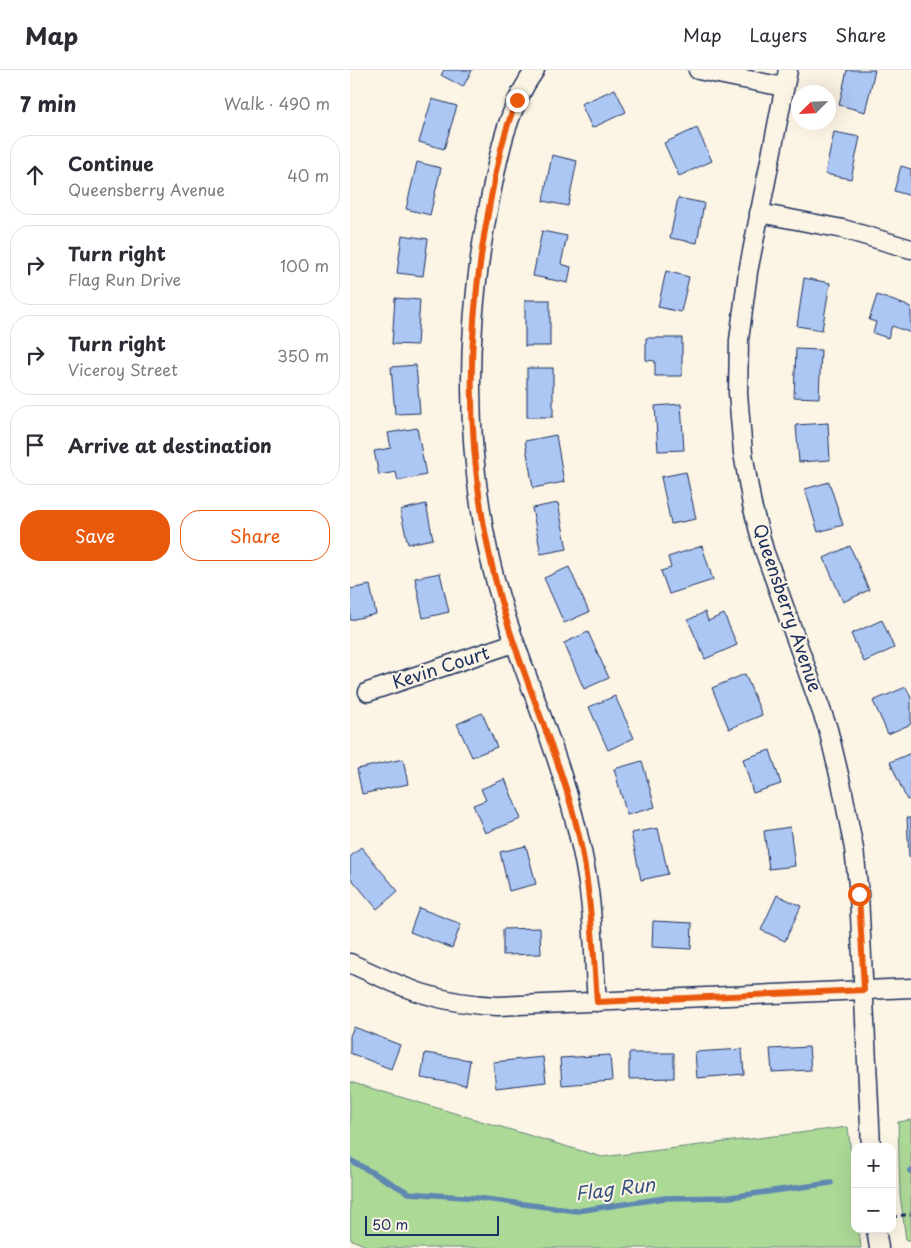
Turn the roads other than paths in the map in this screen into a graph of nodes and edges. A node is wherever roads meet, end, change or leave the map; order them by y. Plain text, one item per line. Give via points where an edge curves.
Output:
1 (535, 70) edge
2 (698, 70) edge
3 (786, 78) edge
4 (760, 213) junction
5 (911, 249) edge
6 (514, 643) junction
7 (368, 692) dead end
8 (350, 963) edge
9 (911, 988) edge
10 (864, 990) junction
11 (597, 1002) junction
12 (871, 1143) edge
13 (877, 1233) edge
14 (879, 1248) edge

1 - 6 street via 517,100 500,148 478,262 471,361 471,406 480,508 491,564
2 - 3 street
3 - 4 street, Queensberry Avenue
4 - 5 street via 843,229
4 - 10 street, Queensberry Avenue via 739,340 738,393 743,453 764,550 828,729 842,787 859,894
6 - 7 street, Kevin Court
6 - 11 street via 563,778 578,836 589,892
8 - 11 street via 408,990 451,1002 498,1006
9 - 10 street
10 - 11 street
10 - 12 street, Queensberry Avenue
13 - 14 street

